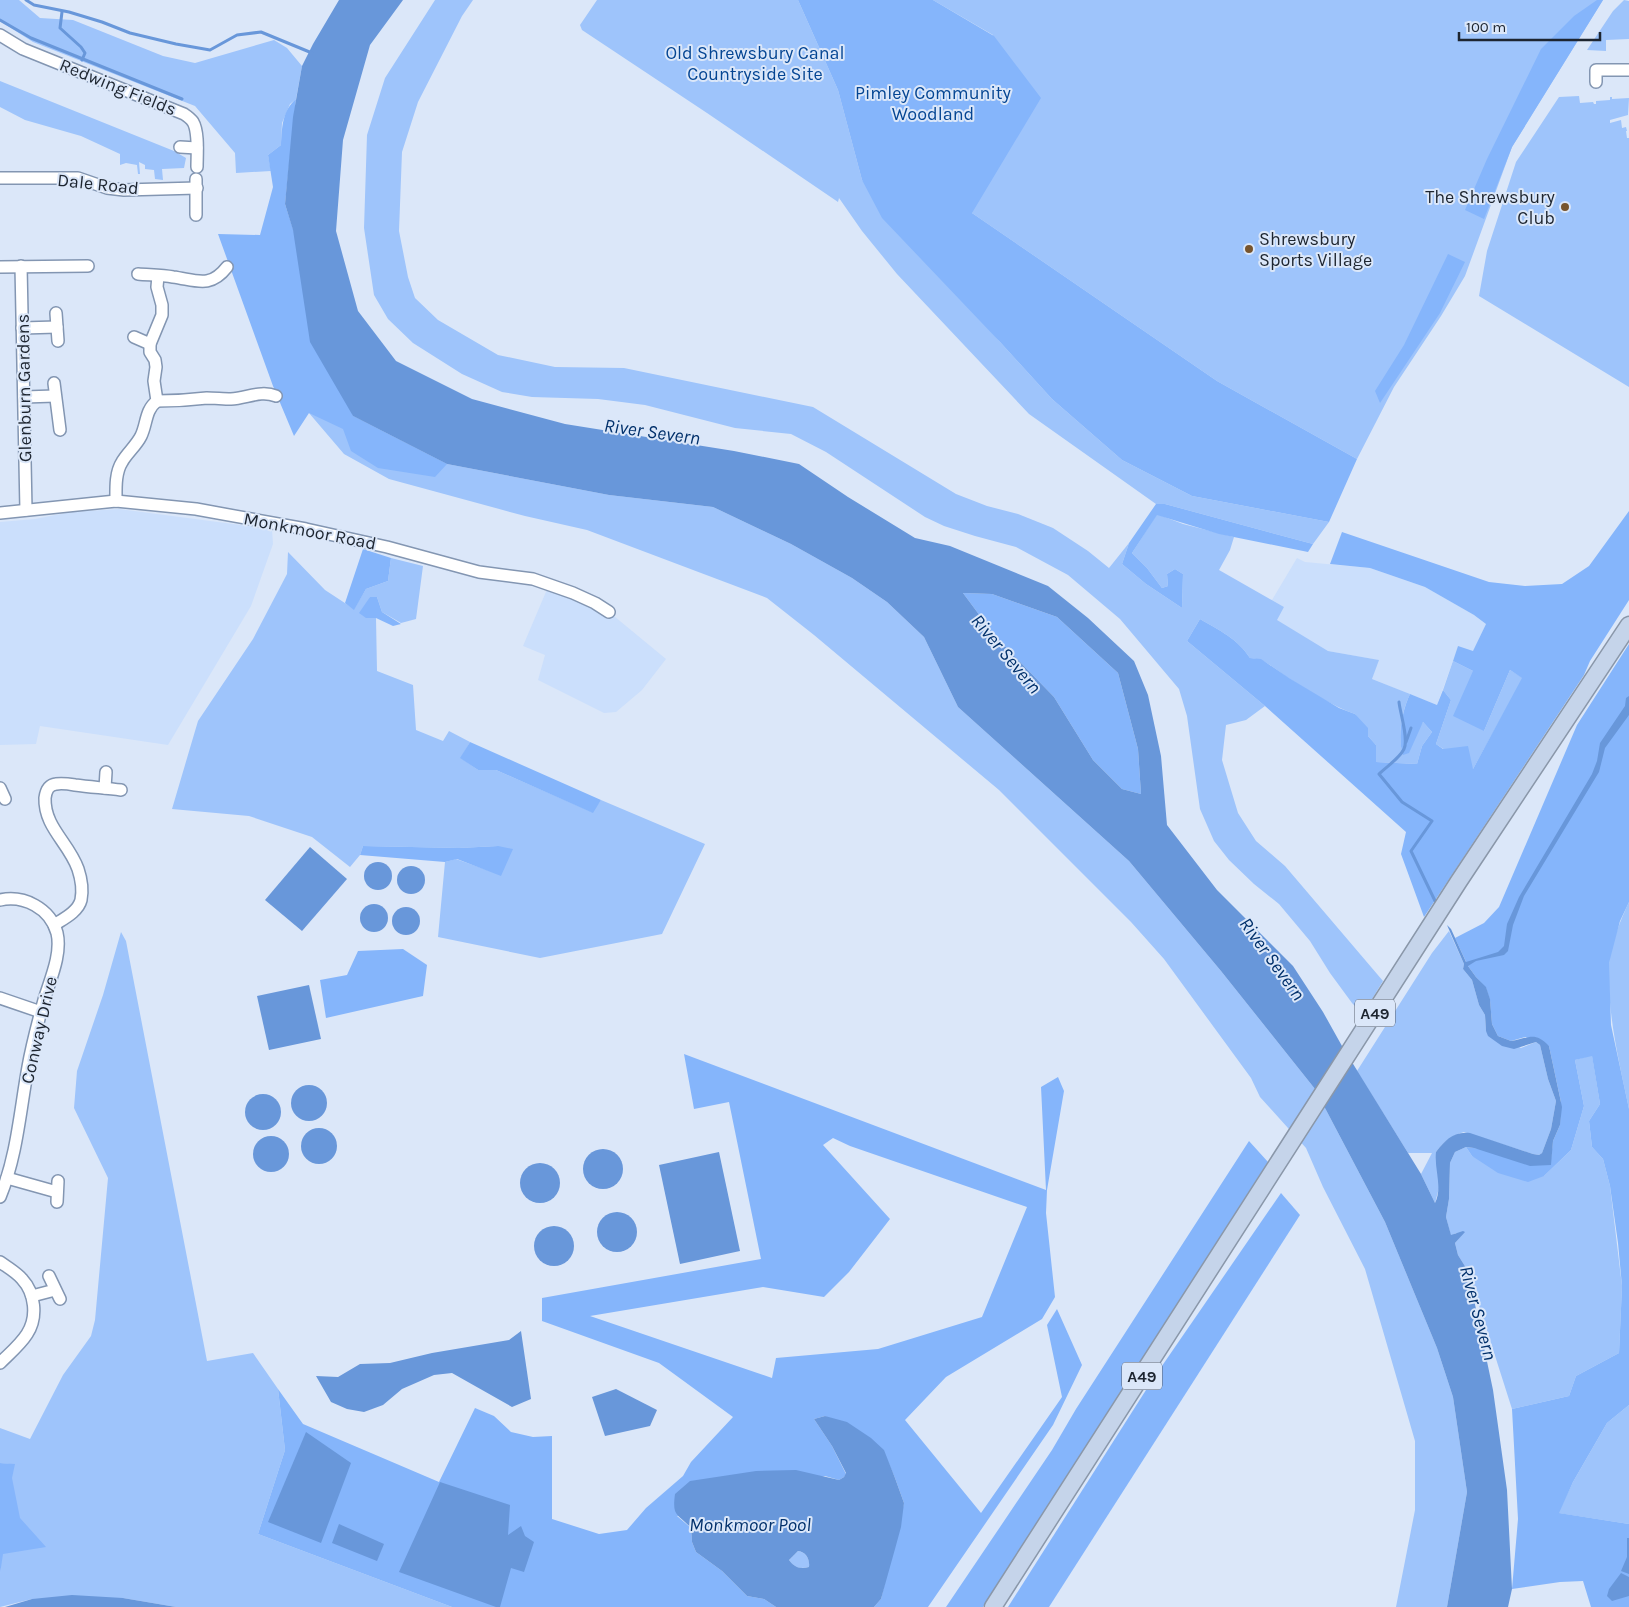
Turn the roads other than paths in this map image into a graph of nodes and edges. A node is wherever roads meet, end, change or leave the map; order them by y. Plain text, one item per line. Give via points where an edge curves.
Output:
1 (0, 36) edge
2 (1629, 70) edge
3 (1596, 82) dead end
4 (180, 147) dead end
5 (197, 148) junction
6 (197, 167) dead end
7 (0, 178) edge
8 (196, 215) dead end
9 (21, 266) junction
10 (88, 266) dead end
11 (0, 267) edge
12 (138, 274) dead end
13 (226, 274) dead end
14 (158, 276) junction
15 (56, 313) dead end
16 (57, 327) junction
17 (22, 328) junction
18 (134, 337) dead end
19 (58, 340) dead end
20 (150, 344) junction
21 (54, 383) dead end
22 (270, 390) dead end
23 (55, 396) junction
24 (24, 397) junction
25 (156, 401) junction
26 (60, 430) dead end
27 (116, 501) junction
28 (26, 510) junction
29 (0, 513) edge
30 (609, 612) dead end
31 (1629, 625) edge
32 (106, 772) dead end
33 (0, 788) edge
34 (104, 788) junction
35 (120, 790) dead end
36 (5, 799) dead end
37 (0, 900) edge
38 (54, 925) junction
39 (0, 998) edge
40 (40, 1012) junction
41 (7, 1178) junction
42 (57, 1191) dead end
43 (0, 1197) edge
44 (0, 1262) edge
45 (49, 1276) dead end
46 (32, 1296) junction
47 (0, 1363) edge
48 (993, 1607) edge

1 - 5 street, Redwing Fields via 23,49 184,114 195,127
2 - 3 street via 1596,70
4 - 5 street
5 - 6 street, Redwing Fields
7 - 8 street, Dale Road via 78,178 124,190 196,183
9 - 10 street
9 - 11 street
9 - 17 street, Glenburn Gardens
12 - 14 street
13 - 14 street via 206,282
14 - 20 street via 162,315
15 - 16 street
16 - 17 street
16 - 19 street
17 - 24 street, Glenburn Gardens
18 - 20 street
20 - 25 street via 156,367
21 - 23 street
22 - 25 street via 232,399
23 - 24 street
23 - 26 street
24 - 28 street, Glenburn Gardens
25 - 27 street via 147,413 138,442 122,463 117,476
27 - 28 street, Monkmoor Road
27 - 30 street, Monkmoor Road via 196,509 284,524 479,572 532,579 573,593
28 - 29 street, Monkmoor Road
31 - 48 highway, A49 via 1459,881
32 - 34 street
33 - 36 street
34 - 35 street
34 - 38 street via 49,782 45,805 48,817 74,860 82,887 81,900 75,910
37 - 38 street via 31,903
38 - 40 street, Conway Drive via 58,950
39 - 40 street
40 - 41 street, Conway Drive via 28,1065 16,1147
41 - 42 street
41 - 43 street, Conway Drive
44 - 46 street via 23,1279
45 - 46 street via 57,1294
46 - 47 street via 34,1312 29,1332

